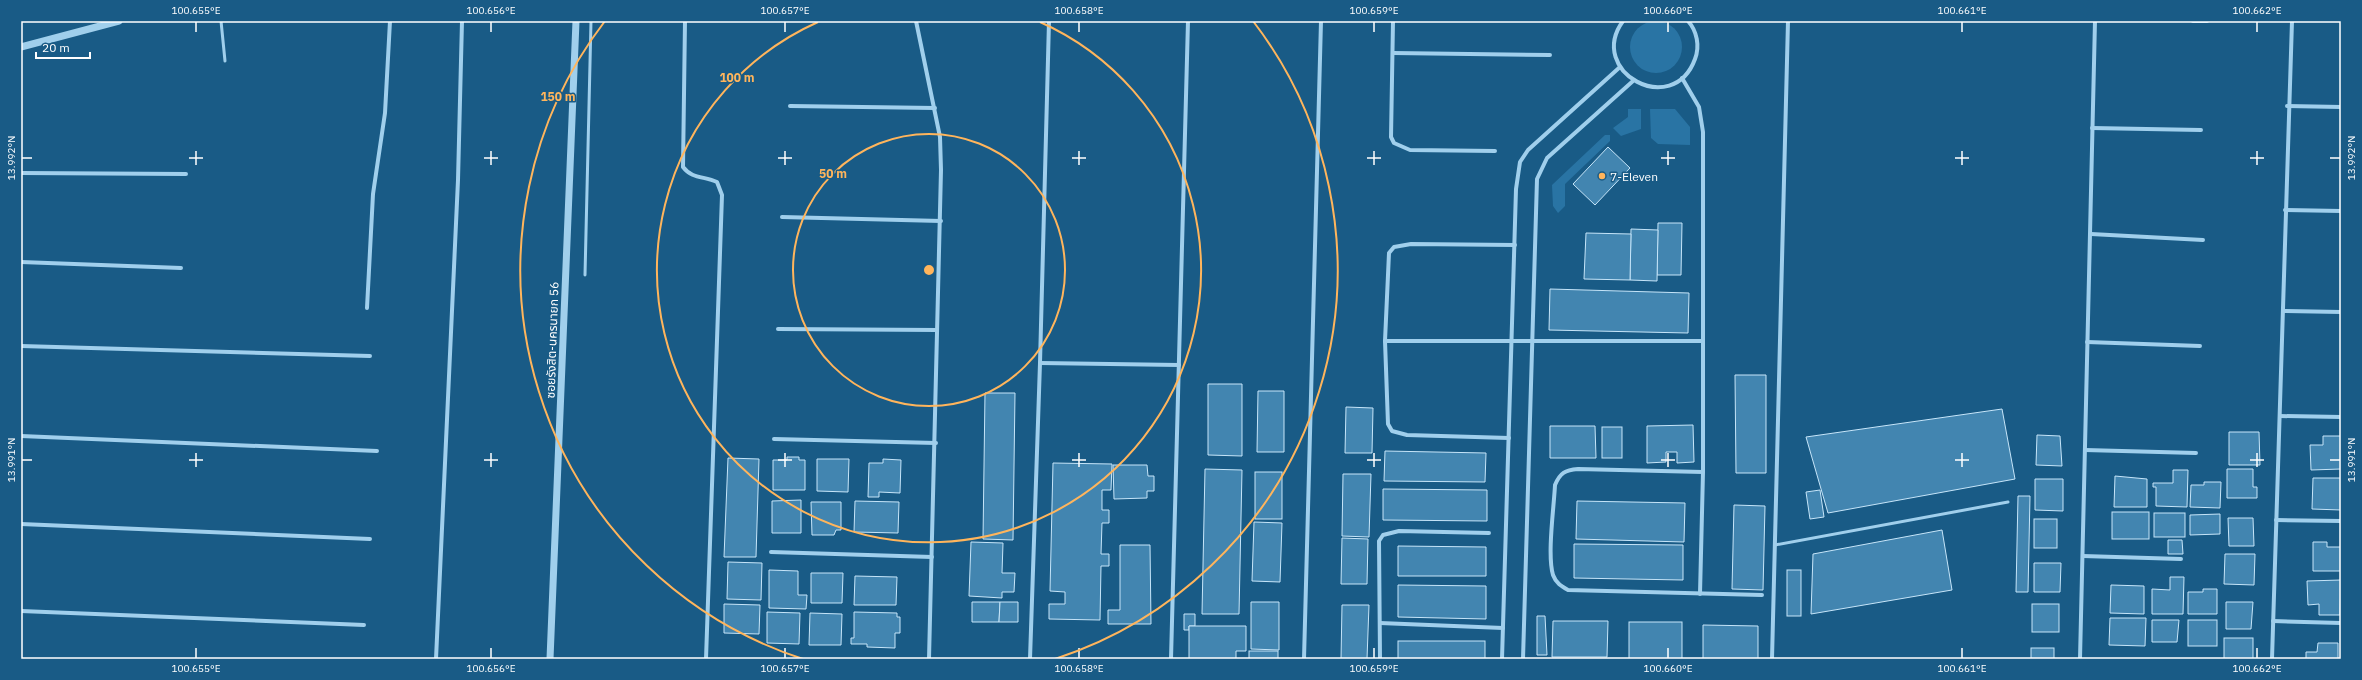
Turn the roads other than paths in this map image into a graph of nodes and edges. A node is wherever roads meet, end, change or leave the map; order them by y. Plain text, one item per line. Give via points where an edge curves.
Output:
1 (119, 21) edge
2 (221, 21) edge
3 (390, 21) edge
4 (462, 21) edge
5 (576, 21) edge
6 (591, 21) edge
7 (685, 21) edge
8 (916, 21) edge
9 (1049, 21) edge
10 (1188, 21) edge
11 (1321, 21) edge
12 (1393, 21) edge
13 (1624, 21) edge
14 (1688, 21) edge
15 (1695, 21) edge
16 (1788, 21) edge
17 (2095, 21) edge
18 (2193, 21) edge
19 (2292, 21) edge
20 (2206, 22) edge
21 (1692, 25) junction
22 (21, 47) edge
23 (1393, 53) junction
24 (1550, 55) dead end
25 (225, 61) dead end
26 (1620, 67) junction
27 (1682, 78) junction
28 (1633, 81) junction
29 (790, 106) dead end
30 (2288, 106) junction
31 (2341, 107) edge
32 (935, 108) junction
33 (2092, 128) junction
34 (2201, 130) dead end
35 (1495, 150) dead end
36 (21, 173) edge
37 (186, 174) dead end
38 (2285, 210) junction
39 (2341, 211) edge
40 (782, 217) dead end
41 (941, 221) junction
42 (2091, 234) junction
43 (2203, 240) dead end
44 (1515, 246) junction
45 (21, 262) edge
46 (181, 268) dead end
47 (585, 275) dead end
48 (367, 308) dead end
49 (2283, 311) junction
50 (2341, 312) edge
51 (778, 329) dead end
52 (937, 330) junction
53 (1385, 341) junction
54 (1511, 341) junction
55 (1532, 341) junction
56 (1702, 341) junction
57 (2087, 342) junction
58 (21, 346) edge
59 (2200, 346) dead end
60 (370, 356) dead end
61 (1040, 363) junction
62 (1179, 365) junction
63 (2280, 416) junction
64 (2341, 416) edge
65 (21, 436) edge
66 (1509, 438) junction
67 (774, 439) dead end
68 (936, 443) junction
69 (2085, 450) junction
70 (377, 451) dead end
71 (2196, 454) dead end
72 (1703, 472) junction
73 (2008, 502) dead end
74 (2276, 520) junction
75 (2341, 521) edge
76 (21, 524) edge
77 (1489, 533) dead end
78 (370, 539) dead end
79 (1775, 545) junction
80 (771, 552) dead end
81 (2083, 556) junction
82 (932, 557) junction
83 (2181, 559) dead end
84 (1700, 594) junction
85 (1762, 595) dead end
86 (21, 611) edge
87 (2273, 620) junction
88 (1380, 623) junction
89 (2341, 623) edge
90 (364, 625) dead end
91 (1503, 628) junction
92 (436, 659) edge
93 (550, 659) edge
94 (706, 659) edge
95 (930, 659) edge
96 (1030, 659) edge
97 (1171, 659) edge
98 (1304, 659) edge
99 (1380, 659) edge
100 (1502, 659) edge
101 (1523, 659) edge
102 (1772, 659) edge
103 (2080, 659) edge
104 (2272, 659) edge

1 - 22 street
2 - 25 lane
3 - 48 street via 385,113 373,194
4 - 92 street via 458,180
5 - 93 street, ซอยรังสิต-นครนายก 56
6 - 47 lane
7 - 94 street via 683,167 696,177 717,182 722,195
8 - 32 street
9 - 61 street
10 - 62 street
11 - 98 street
12 - 23 street
13 - 26 street via 1614,46
14 - 21 street
15 - 21 street
16 - 79 street
17 - 33 street
18 - 20 street
19 - 30 street
21 - 27 street via 1697,39 1697,53 1692,67
23 - 24 street
23 - 35 street via 1391,137 1394,143 1410,150
26 - 28 street
26 - 44 street via 1535,142 1520,162 1516,189
27 - 28 street via 1667,86 1650,87
27 - 56 street via 1699,107 1703,132
28 - 55 street via 1555,150 1541,168 1536,195
29 - 32 street
30 - 31 street
30 - 38 street
32 - 41 street via 940,137
33 - 34 street
33 - 42 street
36 - 37 street
38 - 39 street
38 - 49 street
40 - 41 street
41 - 52 street
42 - 43 street
42 - 57 street
44 - 53 street via 1411,244 1394,247 1389,253
44 - 54 street
45 - 46 street
49 - 50 street
49 - 63 street
51 - 52 street
52 - 68 street
53 - 54 street
53 - 66 street via 1388,424 1392,431 1407,435
54 - 55 street
54 - 66 street
55 - 56 street
55 - 101 street
56 - 72 street
57 - 59 street
57 - 69 street
58 - 60 street
61 - 62 street
61 - 96 street
62 - 97 street
63 - 64 street
63 - 74 street
65 - 70 street
66 - 91 street
67 - 68 street
68 - 82 street
69 - 71 street
69 - 81 street
72 - 84 street
72 - 84 street via 1578,469 1564,472 1555,484 1552,560 1553,574 1559,585 1568,590
73 - 79 lane
74 - 75 street
74 - 87 street
76 - 78 street
77 - 88 street via 1399,531 1383,535 1379,541
79 - 102 street
80 - 82 street
81 - 83 street
81 - 103 street
82 - 95 street
84 - 85 street
86 - 90 street
87 - 89 street
87 - 104 street
88 - 91 street
88 - 99 street
91 - 100 street

